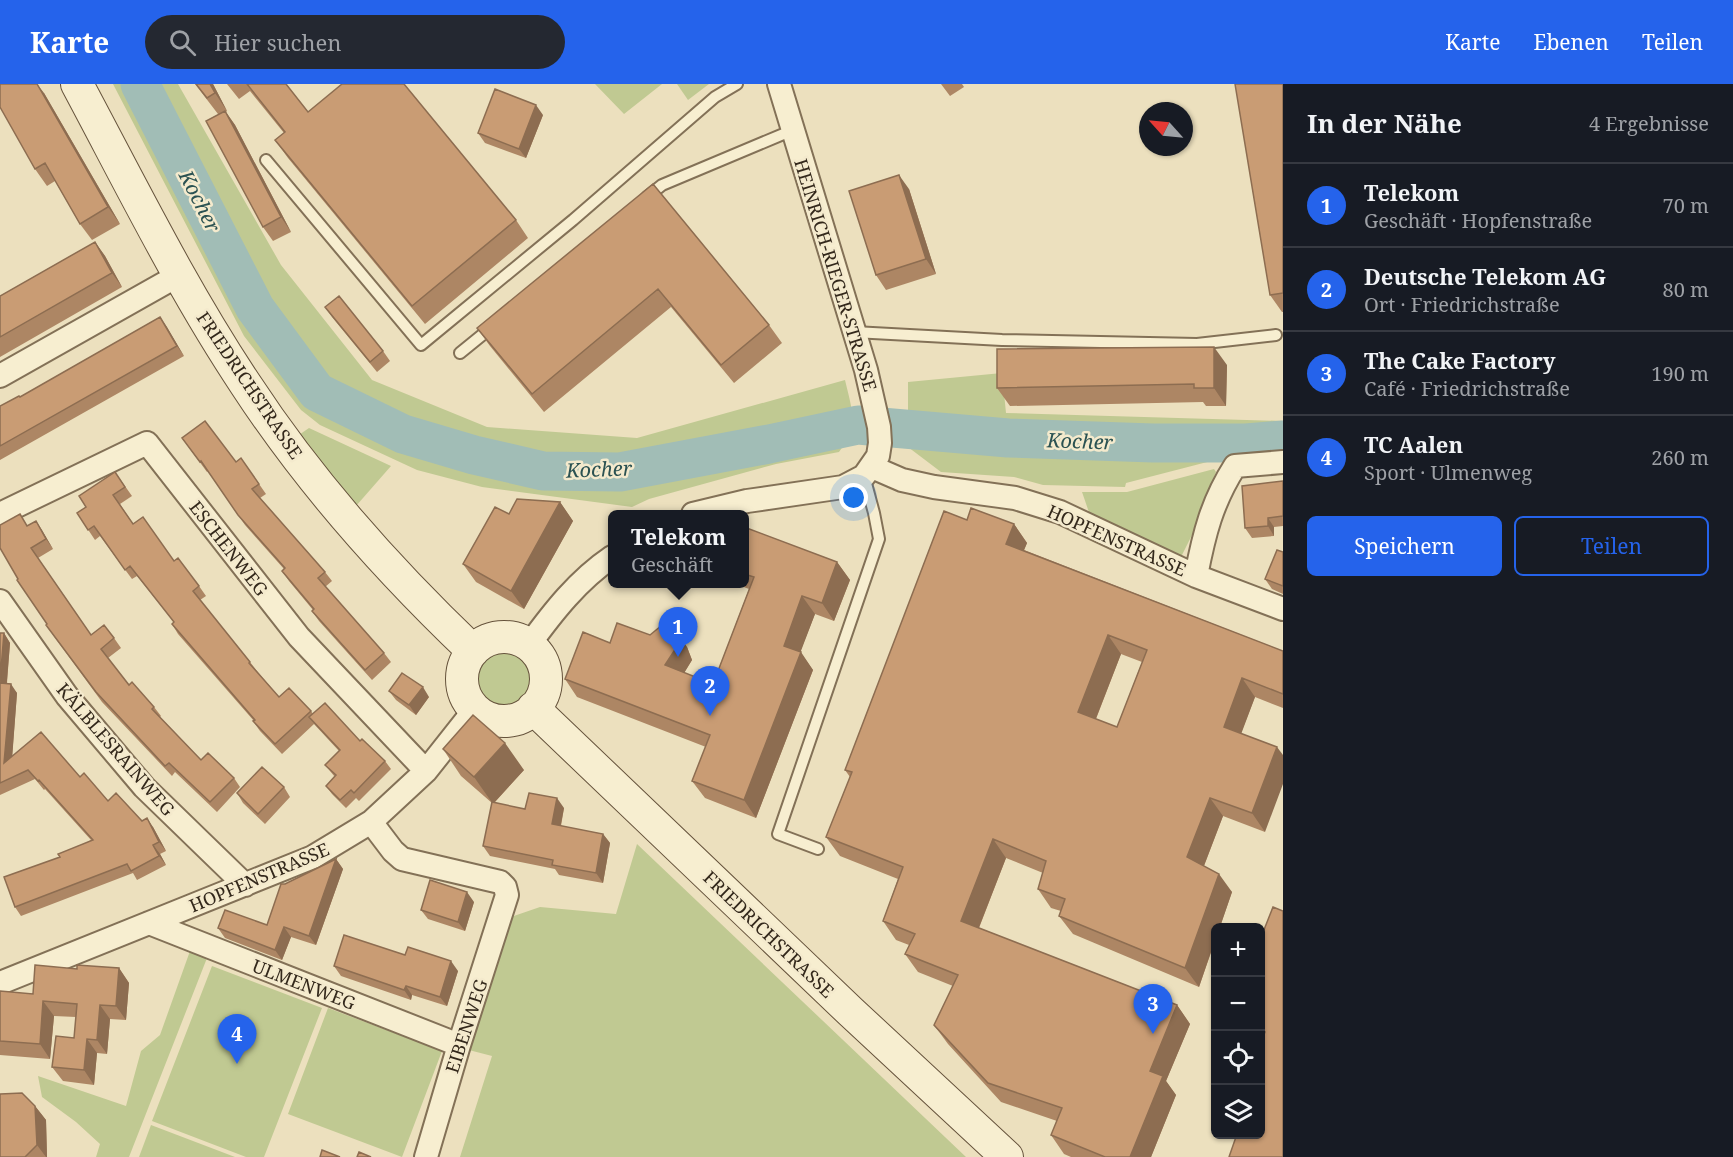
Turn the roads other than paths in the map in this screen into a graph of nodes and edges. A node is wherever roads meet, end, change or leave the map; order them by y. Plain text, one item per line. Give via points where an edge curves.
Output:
1 (76, 84) edge
2 (737, 84) edge
3 (779, 84) edge
4 (793, 130) junction
5 (266, 160) dead end
6 (634, 208) edge
7 (179, 275) junction
8 (497, 323) edge
9 (854, 332) junction
10 (1276, 335) dead end
11 (460, 353) dead end
12 (0, 376) edge
13 (1283, 462) edge
14 (868, 471) junction
15 (710, 510) edge
16 (0, 514) edge
17 (608, 560) edge
18 (1196, 576) junction
19 (0, 601) edge
20 (1283, 609) edge
21 (529, 645) junction
22 (473, 651) junction
23 (533, 708) junction
24 (475, 710) junction
25 (426, 771) junction
26 (371, 822) junction
27 (818, 849) dead end
28 (245, 885) junction
29 (149, 923) junction
30 (0, 983) edge
31 (459, 1045) junction
32 (426, 1157) edge
33 (1007, 1157) edge

1 - 7 main road, FRIEDRICHSTRASSE
2 - 5 lane via 715,97 421,345
3 - 4 street, HEINRICH-RIEGER-STRASSE
4 - 6 lane via 662,185
4 - 9 street, HEINRICH-RIEGER-STRASSE
7 - 12 street
7 - 22 main road, FRIEDRICHSTRASSE via 246,386 329,498 398,577
8 - 11 lane
9 - 10 lane via 1197,344
9 - 14 street, HEINRICH-RIEGER-STRASSE via 879,427 878,456
13 - 18 street via 1235,466 1220,489 1203,538
14 - 15 street via 843,487
14 - 18 street, HOPFENSTRASSE via 934,487 1015,498 1060,512
14 - 27 lane via 879,538 778,834
16 - 25 street, ESCHENWEG via 147,443 299,637
17 - 21 street via 553,612
18 - 20 street, HOPFENSTRASSE
19 - 28 street, KÄLBLESRAINWEG via 67,696 144,787
21 - 22 main road via 514,638 497,637
21 - 23 main road via 542,662 546,677 543,694
22 - 24 main road via 462,676 465,694
23 - 24 main road via 505,721
23 - 33 main road, FRIEDRICHSTRASSE
24 - 25 street, HOPFENSTRASSE
25 - 26 street, HOPFENSTRASSE
26 - 28 street, HOPFENSTRASSE via 312,857
26 - 31 street, EIBENWEG via 402,859 500,882 506,887 507,895
28 - 29 street, HOPFENSTRASSE
29 - 30 street, HOPFENSTRASSE
29 - 31 street, ULMENWEG
31 - 32 street, EIBENWEG

